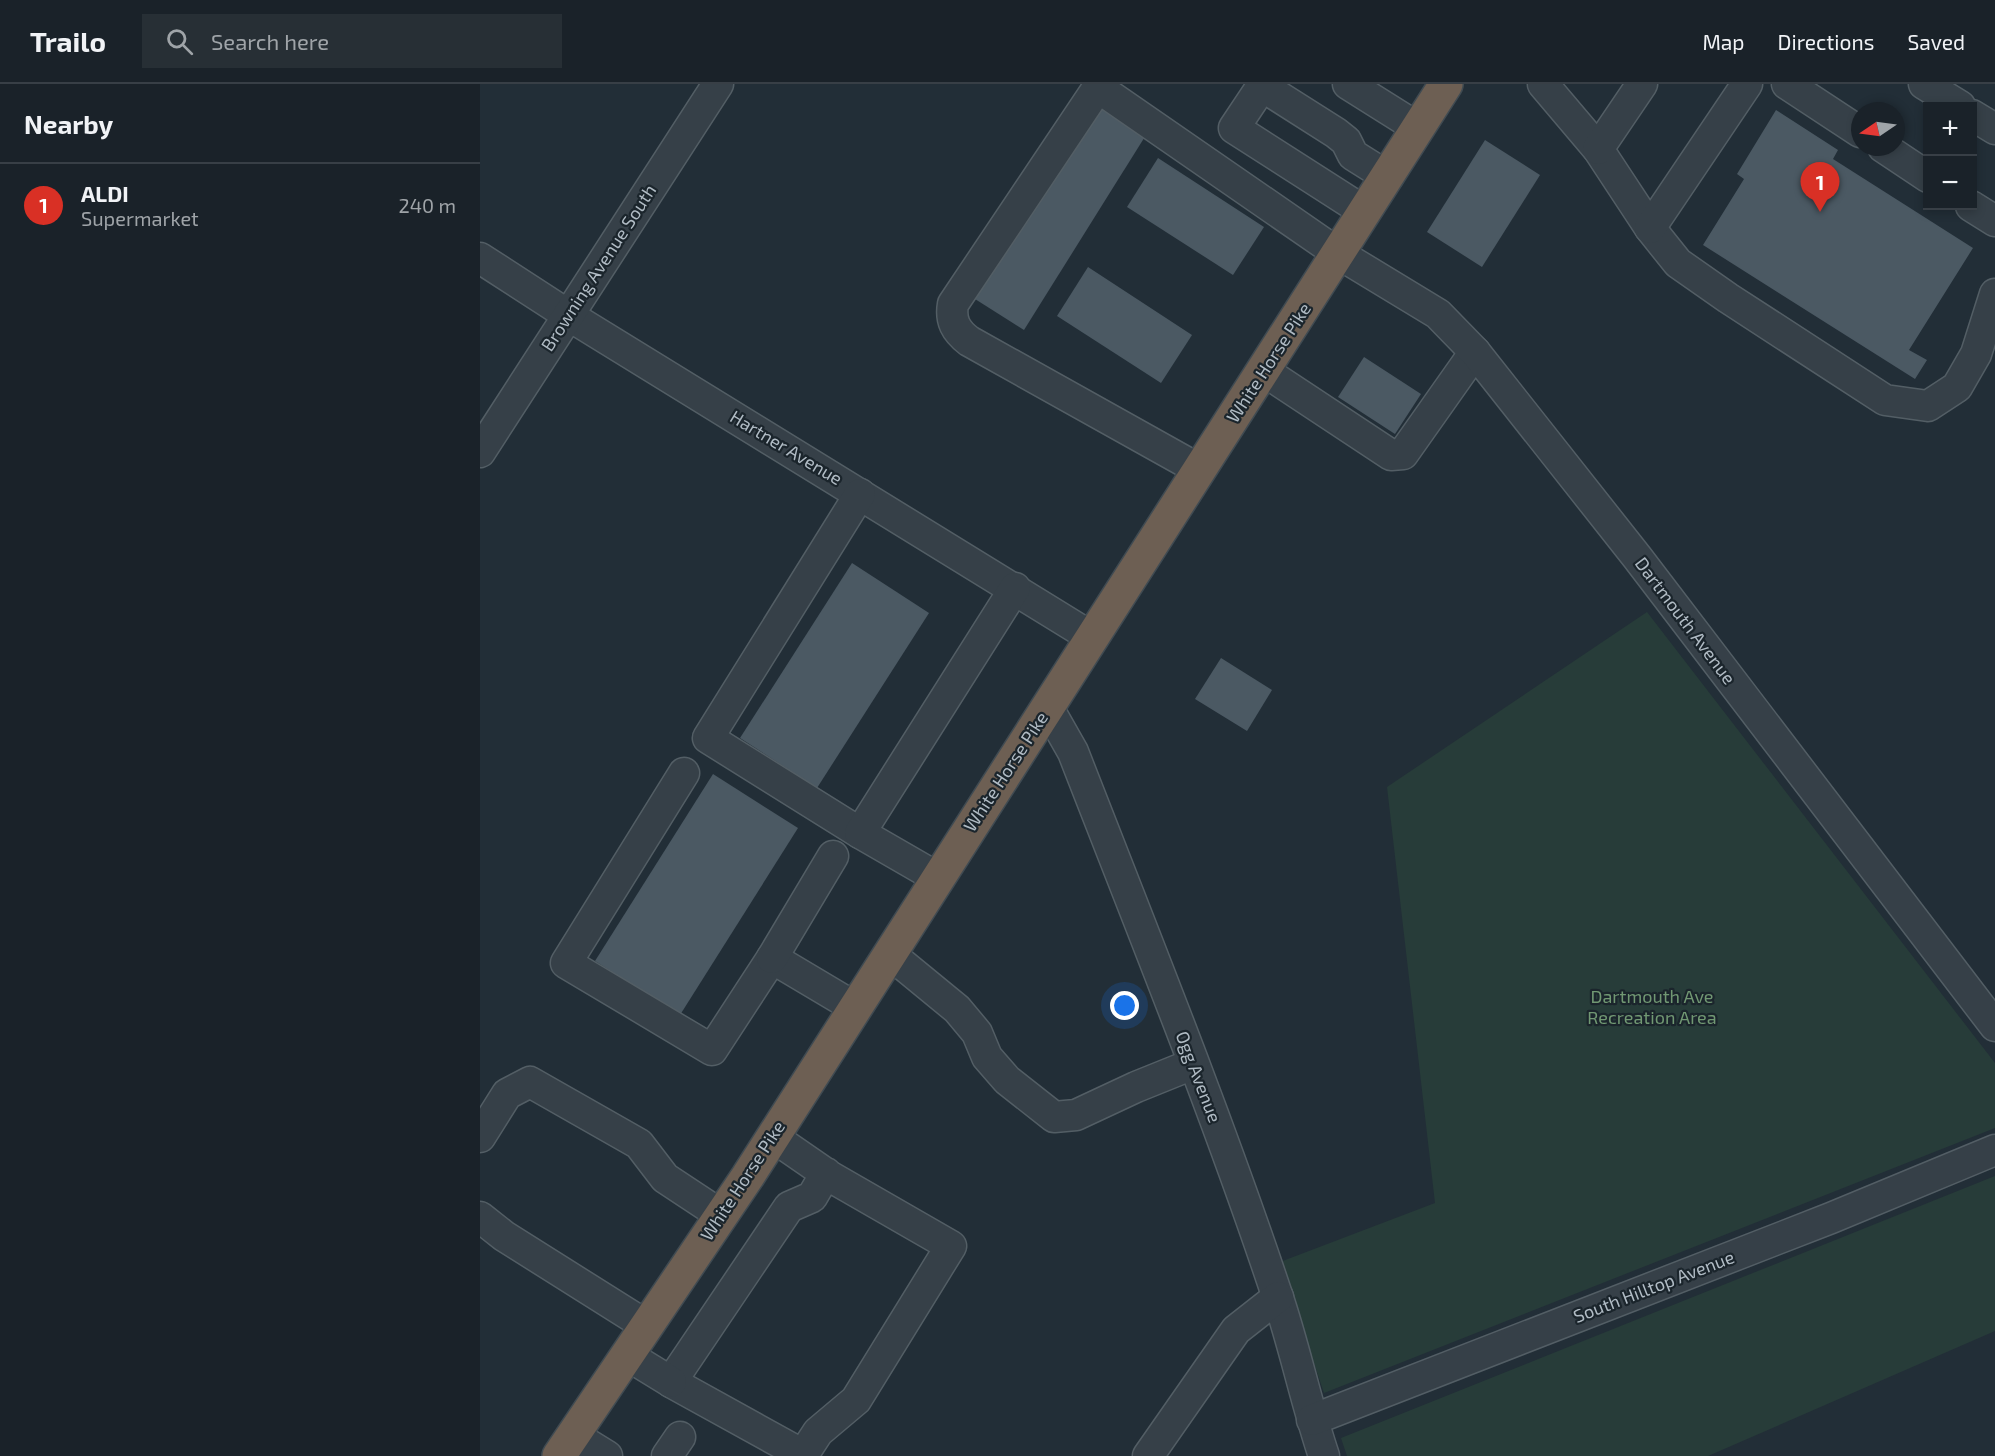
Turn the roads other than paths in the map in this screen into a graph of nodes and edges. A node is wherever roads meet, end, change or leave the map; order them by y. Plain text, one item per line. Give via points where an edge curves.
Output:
1 (718, 84) edge
2 (1348, 84) edge
3 (1446, 84) edge
4 (1642, 84) edge
5 (1747, 84) edge
6 (1787, 84) edge
7 (1924, 84) edge
8 (1557, 90) edge
9 (1953, 102) edge
10 (1977, 118) edge
11 (1851, 126) edge
12 (1418, 128) junction
13 (1995, 129) edge
14 (1598, 149) junction
15 (1896, 156) edge
16 (1923, 174) edge
17 (1388, 177) junction
18 (1977, 210) edge
19 (1365, 212) junction
20 (1995, 221) edge
21 (1650, 228) junction
22 (1339, 254) junction
23 (480, 258) edge
24 (1995, 294) edge
25 (568, 315) junction
26 (1475, 352) junction
27 (1264, 371) junction
28 (480, 452) edge
29 (1200, 471) junction
30 (860, 494) junction
31 (1015, 588) junction
32 (1093, 638) junction
33 (1048, 708) junction
34 (684, 773) dead end
35 (860, 832) junction
36 (833, 856) dead end
37 (938, 878) junction
38 (890, 954) junction
39 (772, 958) junction
40 (856, 1008) junction
41 (1995, 1026) edge
42 (1193, 1064) junction
43 (480, 1137) edge
44 (773, 1137) junction
45 (1995, 1150) edge
46 (826, 1173) junction
47 (721, 1215) junction
48 (480, 1217) edge
49 (1278, 1297) junction
50 (647, 1326) junction
51 (627, 1355) junction
52 (671, 1382) junction
53 (1312, 1420) junction
54 (566, 1446) edge
55 (607, 1456) edge
56 (1148, 1456) edge
57 (1324, 1456) edge

1 - 25 street, Browning Avenue South
2 - 12 street
3 - 12 highway, White Horse Pike
4 - 14 street
5 - 21 street
6 - 11 street
7 - 9 street
8 - 14 street
10 - 13 street
12 - 17 highway, White Horse Pike
14 - 21 street
15 - 16 street
17 - 19 highway, White Horse Pike
17 - 19 street via 1353,155 1346,141 1336,133 1262,86 1234,128
18 - 20 street
19 - 22 highway, White Horse Pike
21 - 24 street via 1678,263 1885,400 1928,406 1957,387 1976,354
22 - 26 street, Dartmouth Avenue via 1438,314
22 - 27 highway, White Horse Pike
22 - 29 street, Dartmouth Avenue via 1099,90 953,304 953,323 969,341
23 - 25 street, Hartner Avenue
25 - 28 street, Browning Avenue South
25 - 30 street, Hartner Avenue
26 - 27 street via 1402,454 1391,455
26 - 41 street, Dartmouth Avenue via 1637,557
27 - 29 highway, White Horse Pike
29 - 32 highway, White Horse Pike
30 - 31 street, Hartner Avenue
30 - 35 street via 708,738
31 - 32 street, Hartner Avenue
31 - 35 street
32 - 33 highway, White Horse Pike
33 - 37 highway, White Horse Pike
33 - 42 street, Ogg Avenue via 1073,752
34 - 39 street via 566,963 712,1050
35 - 37 street
36 - 39 street
37 - 38 highway, White Horse Pike
38 - 40 highway, White Horse Pike
38 - 42 street via 957,1009 977,1033 987,1057 1007,1080 1054,1117 1076,1115
39 - 40 street
40 - 44 highway, White Horse Pike
42 - 49 street, Ogg Avenue
43 - 47 street via 507,1094 530,1082 639,1144 665,1178
44 - 46 street
44 - 47 highway, White Horse Pike
45 - 53 street, South Hilltop Avenue
46 - 52 street via 812,1197 789,1207
46 - 52 street via 951,1246 856,1400 818,1432 803,1455
47 - 50 highway, White Horse Pike
48 - 50 street
49 - 53 street, Ogg Avenue
49 - 56 street via 1236,1330
50 - 51 highway, White Horse Pike
51 - 52 street
51 - 54 highway, White Horse Pike
53 - 57 street, Ogg Avenue
54 - 55 street

